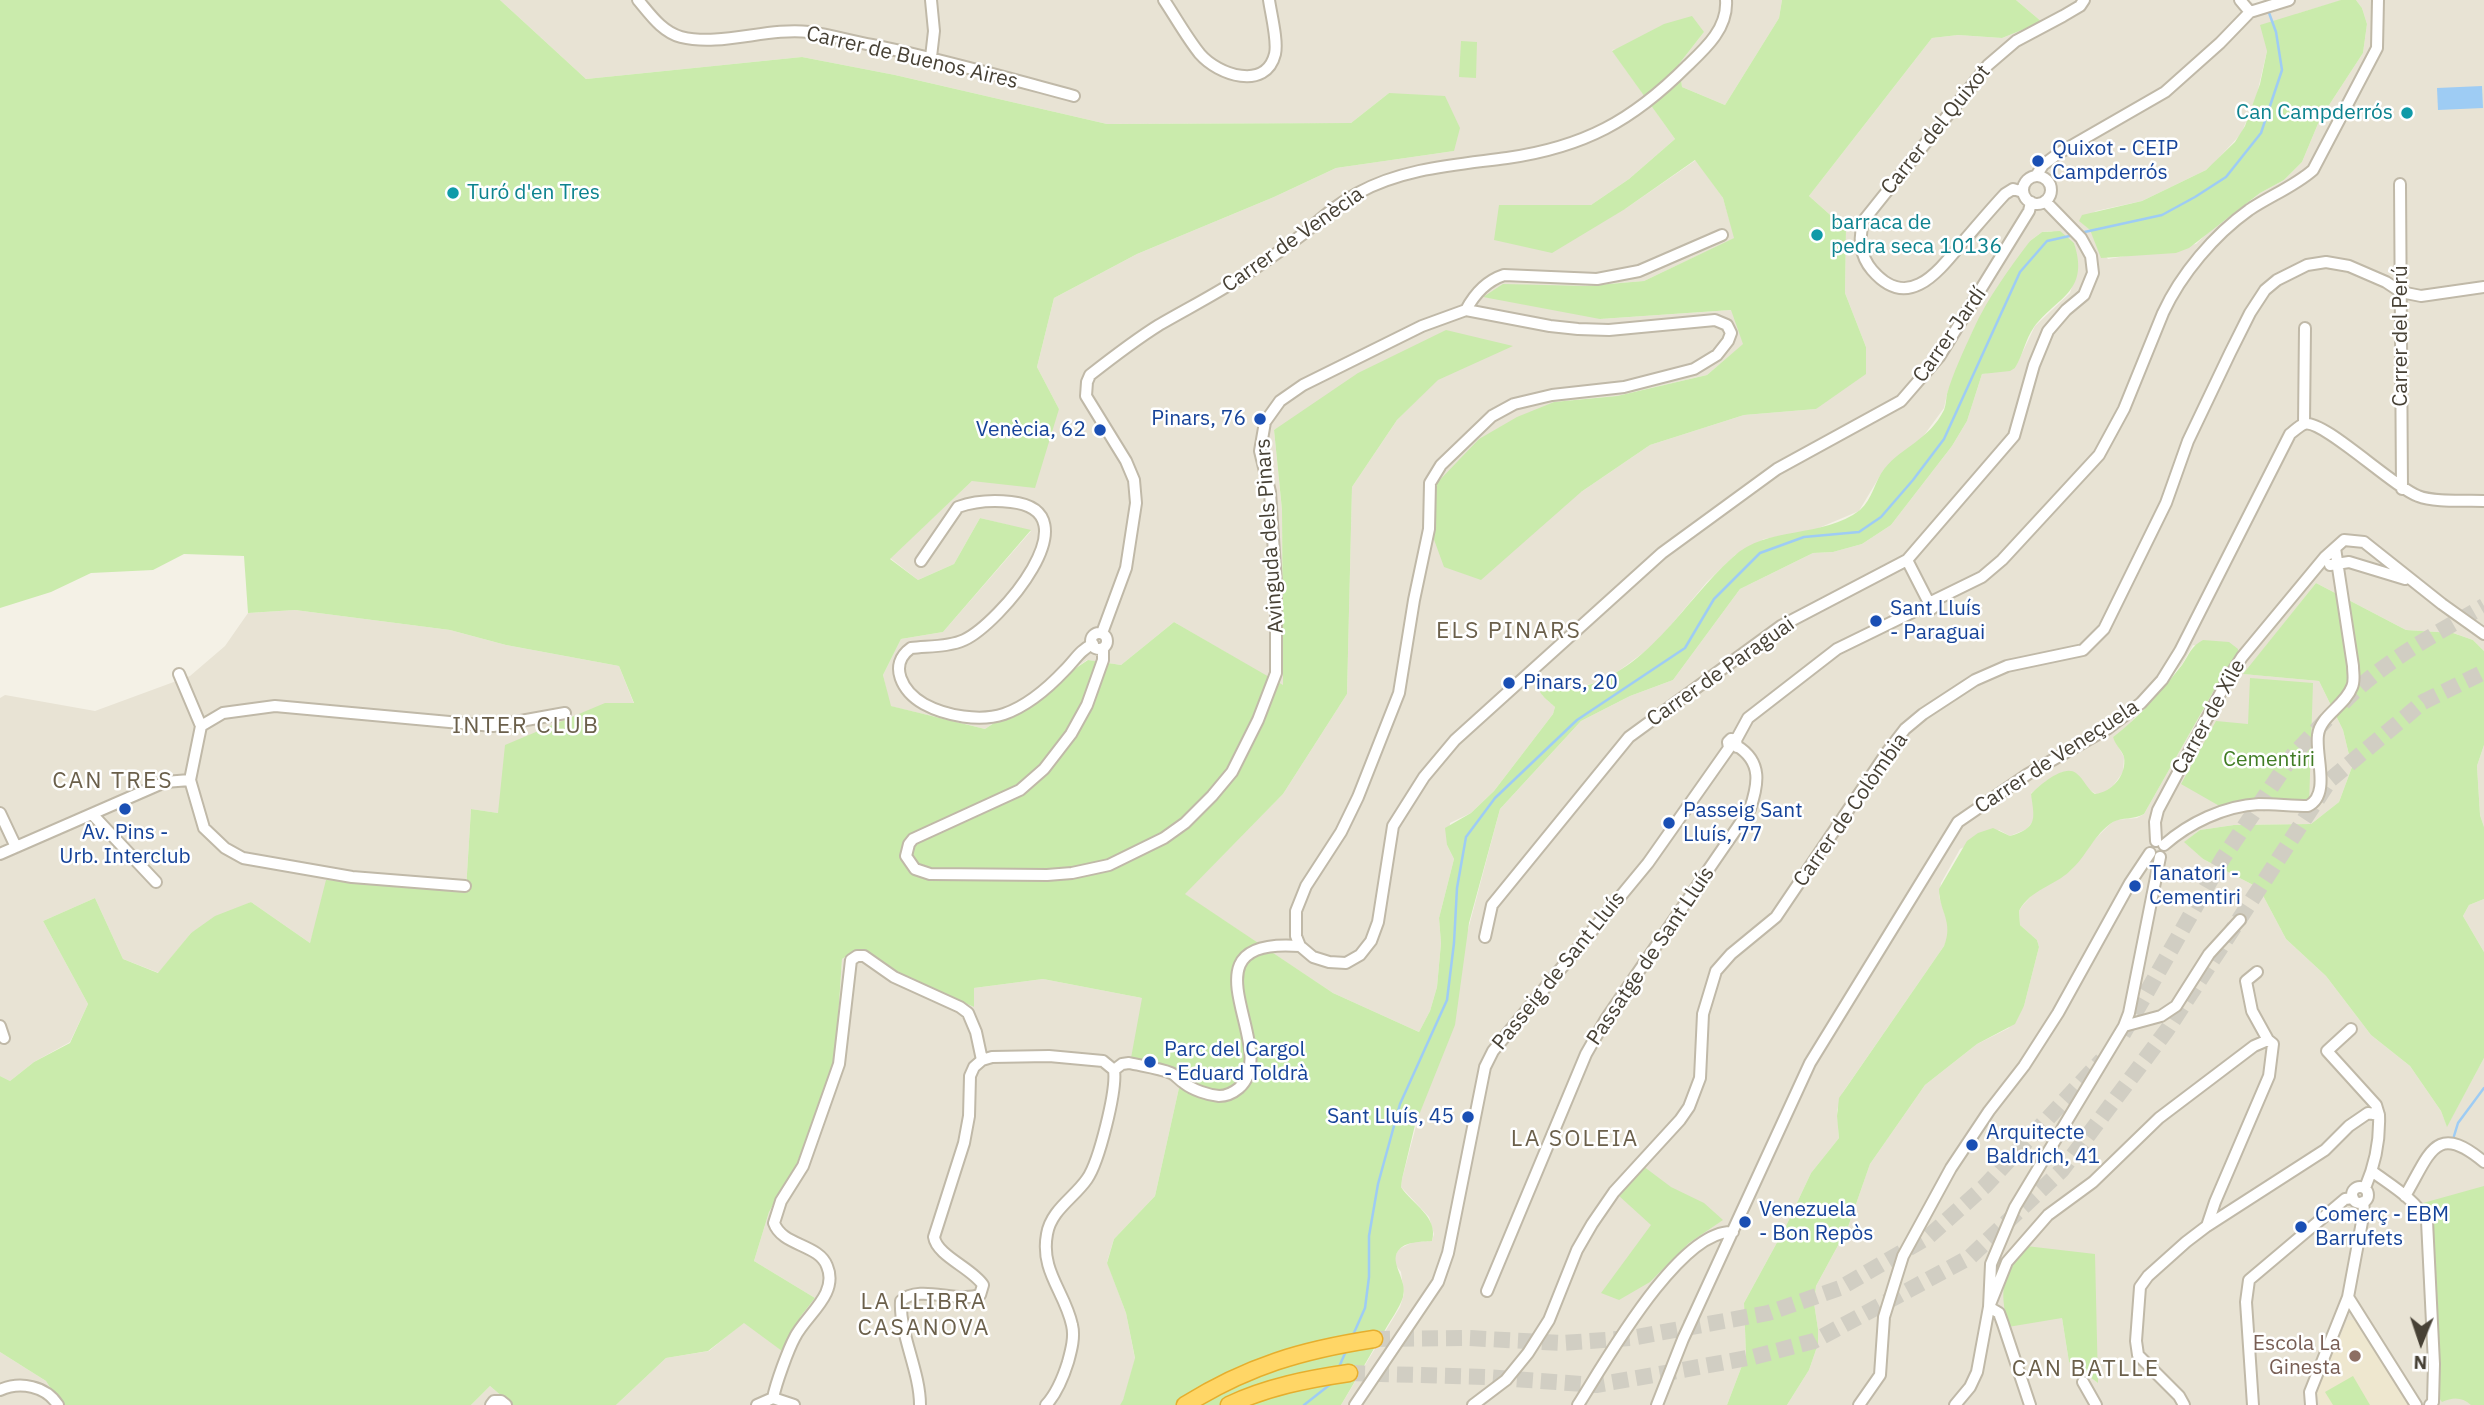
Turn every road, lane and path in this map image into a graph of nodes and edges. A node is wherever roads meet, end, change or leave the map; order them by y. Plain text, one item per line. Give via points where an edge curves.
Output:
1 (638, 0) edge
2 (932, 0) edge
3 (1164, 0) edge
4 (1269, 0) edge
5 (1726, 0) edge
6 (2084, 0) edge
7 (2240, 0) edge
8 (2289, 0) edge
9 (2378, 0) edge
10 (2249, 12) junction
11 (931, 57) junction
12 (1074, 96) dead end
13 (2036, 176) junction
14 (2400, 184) dead end
15 (2023, 191) junction
16 (2045, 201) junction
17 (2031, 202) junction
18 (1722, 235) dead end
19 (2484, 288) edge
20 (2401, 292) junction
21 (1465, 310) junction
22 (2305, 328) dead end
23 (2304, 424) junction
24 (2402, 489) junction
25 (2484, 500) edge
26 (2334, 548) junction
27 (1907, 560) junction
28 (921, 561) dead end
29 (2336, 564) junction
30 (2314, 572) junction
31 (2411, 581) junction
32 (1928, 602) junction
33 (2484, 634) edge
34 (1098, 646) junction
35 (179, 674) dead end
36 (565, 713) dead end
37 (201, 726) junction
38 (1734, 745) junction
39 (190, 780) junction
40 (0, 813) edge
41 (92, 814) junction
42 (2160, 843) junction
43 (16, 847) junction
44 (0, 854) edge
45 (2155, 855) junction
46 (156, 882) dead end
47 (464, 886) dead end
48 (2240, 920) dead end
49 (1485, 937) dead end
50 (1300, 946) junction
51 (2257, 972) dead end
52 (0, 1026) edge
53 (2124, 1026) junction
54 (2351, 1029) dead end
55 (4, 1038) dead end
56 (2269, 1040) junction
57 (982, 1060) junction
58 (1114, 1070) junction
59 (2379, 1115) junction
60 (2484, 1162) edge
61 (2372, 1172) junction
62 (2405, 1196) junction
63 (2358, 1200) junction
64 (2207, 1226) junction
65 (1733, 1232) junction
66 (1487, 1292) dead end
67 (2348, 1297) junction
68 (1989, 1307) junction
69 (1374, 1339) tunnel mouth
70 (1349, 1373) tunnel mouth
71 (2083, 1382) dead end
72 (0, 1390) edge
73 (773, 1398) junction
74 (58, 1405) edge
75 (491, 1405) edge
76 (506, 1405) edge
77 (757, 1405) edge
78 (793, 1405) edge
79 (920, 1405) edge
80 (1046, 1405) edge
81 (1185, 1405) edge
82 (1228, 1405) edge
83 (1355, 1405) edge
84 (1473, 1405) edge
85 (1578, 1405) edge
86 (1657, 1405) edge
87 (1859, 1405) edge
88 (1955, 1405) edge
89 (2030, 1405) edge
90 (2096, 1405) edge
91 (2184, 1405) edge
92 (2253, 1405) edge
93 (2311, 1405) edge
94 (2416, 1405) edge
95 (2430, 1405) edge

1 - 11 street, Carrer de Buenos Aires via 658,24 684,38 809,32
2 - 11 street
3 - 4 street via 1200,54 1214,67 1244,76 1265,71 1273,61 1276,51
5 - 34 street, Carrer de Venècia via 1721,27 1707,47 1622,121 1561,146 1510,158 1427,168 1358,192 1248,274 1157,326 1090,374 1086,396 1126,461 1136,503 1126,568 1102,634 1107,639
6 - 15 street, Carrer del Quixot via 2015,41 1988,65 1864,220 1862,253 1887,284 1917,286 1937,274 2004,194 2013,189
7 - 10 street
8 - 10 street
9 - 32 street, Passeig de Sant Lluís via 2378,48 2313,170 2248,211 2191,267 2163,313 2113,432 2084,472 2002,561 1982,577
10 - 13 street via 2165,92 2059,153
11 - 12 street, Carrer de Buenos Aires
13 - 15 street
13 - 16 street via 2049,184
14 - 20 street, Carrer del Perú
15 - 17 street
16 - 17 street
16 - 27 street, Carrer de Paraguai via 2077,234 2091,256 2093,273 2084,295 2048,331 2014,436
17 - 50 street, Carrer Jardí via 1939,357 1901,401 1777,468 1662,553 1455,740 1392,826 1378,922 1360,955 1346,963 1329,962 1312,957
18 - 21 street via 1639,271 1597,279 1504,275 1490,280
19 - 20 street, Carrer de Colòmbia via 2421,296
20 - 24 street, Carrer del Perú
20 - 84 street, Carrer de Colòmbia via 2349,266 2326,262 2291,271 2265,290 2249,313 2188,441 2166,503 2104,629 2083,650 2007,666 1975,680 1905,729 1776,917 1716,971 1703,1014 1700,1078 1689,1107 1592,1224 1549,1320 1528,1353 1506,1380
21 - 34 street, Avinguda dels Pinars via 1422,326 1303,385 1269,415 1260,451 1270,492 1276,673 1240,759 1199,810 1164,838 1127,858 1090,870 1047,875 930,874 915,869 906,856 914,839 1020,790 1045,769 1087,705 1103,660
21 - 50 street via 1578,329 1715,320 1731,333 1717,355 1694,369 1624,387 1514,404 1492,416 1441,465 1430,484 1429,529 1399,693 1358,797 1301,897 1295,924
22 - 23 street
23 - 24 street via 2331,433
23 - 65 street, Carrer de Veneçuela via 2290,434 2162,680 2141,704 2106,729 1958,822 1810,1063
24 - 25 street via 2422,498
26 - 29 street
26 - 30 street, Carrer de Xile
26 - 31 street, Carrer de Xile via 2344,540 2364,542
27 - 32 street
27 - 49 street, Carrer de Paraguai via 1782,626 1629,737 1492,905
28 - 34 street via 958,507 967,504 1020,503 1034,509 1046,527 1044,546 1031,571 986,625 961,642 911,648 904,653 900,677 925,705 962,716 1005,713 1041,692 1082,649
29 - 30 street, Carrer de Xile
29 - 31 street, Carrer de Xile via 2349,562
29 - 42 street via 2354,685 2344,703 2320,726 2315,803 2258,804 2227,810
30 - 42 street, Carrer de Xile via 2228,678 2158,810 2155,822
31 - 33 street, Carrer de Xile
32 - 38 street, Passeig de Sant Lluís via 1837,649 1748,718
35 - 37 street
36 - 37 street via 493,726 275,706 223,713
37 - 39 street
38 - 66 street, Passatge de Sant Lluís via 1752,759 1756,769 1757,787 1750,809 1586,1054
38 - 83 street, Passeig de Sant Lluís via 1648,863 1493,1051 1485,1067 1448,1253 1438,1282
39 - 41 street via 165,782
39 - 47 street via 204,828 243,858 352,877
40 - 43 street
41 - 43 street
41 - 46 street
42 - 45 street, Carrer de Xile via 2165,852
43 - 44 street
45 - 53 street
45 - 87 street via 2130,883 2058,1013 1951,1168 1903,1256 1884,1317 1880,1375
48 - 53 street via 2209,954 2176,1006 2161,1016
50 - 58 street via 1265,946 1240,965 1238,988 1249,1061 1244,1083 1236,1091 1219,1096 1202,1092 1172,1073 1129,1063
51 - 56 street via 2246,981 2252,1011
52 - 55 street
53 - 68 street via 2015,1207 1991,1264
54 - 59 street via 2327,1051 2376,1105
56 - 64 street via 2273,1044 2269,1076
56 - 68 street via 2254,1046 2159,1118 2093,1182 2048,1215 2007,1262
57 - 58 street via 1006,1055 1049,1056 1103,1061
57 - 73 street via 971,1018 960,1007 910,986 864,956 851,960 839,1064 803,1166 781,1201 774,1223 782,1234 824,1260 829,1283 820,1304 793,1339
57 - 79 street via 970,1076 964,1143 934,1237 939,1248 977,1276 982,1292 965,1298 914,1294 901,1301
58 - 80 street via 1114,1087 1092,1170 1050,1222 1047,1234 1051,1276 1073,1328 1064,1376
59 - 61 street
59 - 64 street via 2368,1113 2325,1150
60 - 62 street via 2458,1143 2440,1144
61 - 62 street
61 - 63 street via 2365,1188 2368,1197
62 - 95 street via 2427,1221 2434,1364
63 - 67 street via 2364,1211
63 - 92 street via 2345,1199 2249,1280 2245,1303
64 - 91 street via 2148,1276 2138,1299 2137,1355
65 - 85 street via 1712,1236 1678,1262 1628,1325
65 - 86 street, Carrer de Veneçuela
67 - 93 street via 2310,1391
67 - 94 street
68 - 88 street via 1977,1372
68 - 89 street via 1999,1313
69 - 81 highway via 1280,1358
70 - 82 highway via 1303,1380
71 - 90 street
72 - 74 street via 10,1385 39,1388
73 - 77 street
73 - 78 street
75 - 76 street via 494,1401

